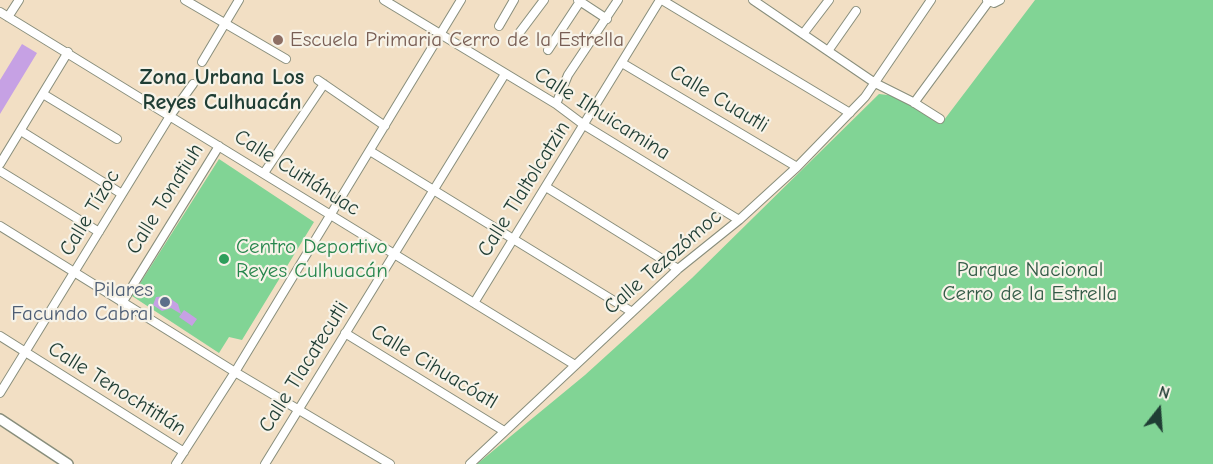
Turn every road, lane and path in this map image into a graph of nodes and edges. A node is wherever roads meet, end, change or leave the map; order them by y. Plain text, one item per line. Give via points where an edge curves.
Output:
1 (19, 0) edge
2 (185, 0) edge
3 (239, 0) edge
4 (384, 0) edge
5 (461, 0) edge
6 (514, 0) edge
7 (544, 0) edge
8 (580, 0) edge
9 (618, 0) edge
10 (661, 0) edge
11 (753, 0) edge
12 (828, 0) edge
13 (931, 0) edge
14 (988, 0) edge
15 (1000, 0) edge
16 (766, 4) edge
17 (856, 11) dead end
18 (0, 12) edge
19 (8, 17) junction
20 (607, 19) junction
21 (225, 24) junction
22 (499, 26) dead end
23 (520, 32) dead end
24 (440, 34) junction
25 (803, 34) junction
26 (548, 50) dead end
27 (828, 51) junction
28 (68, 52) junction
29 (286, 58) dead end
30 (202, 62) dead end
31 (622, 63) junction
32 (505, 74) junction
33 (874, 83) junction
34 (193, 84) dead end
35 (43, 94) junction
36 (914, 103) junction
37 (556, 104) junction
38 (850, 113) junction
39 (170, 116) junction
40 (939, 120) dead end
41 (584, 125) junction
42 (385, 126) junction
43 (21, 130) junction
44 (117, 140) dead end
45 (219, 146) junction
46 (370, 151) junction
47 (0, 164) edge
48 (798, 167) junction
49 (0, 171) edge
50 (264, 173) junction
51 (546, 187) junction
52 (433, 190) junction
53 (122, 194) junction
54 (330, 215) junction
55 (739, 220) junction
56 (0, 226) edge
57 (99, 232) junction
58 (514, 240) junction
59 (394, 254) junction
60 (678, 269) junction
61 (75, 272) junction
62 (122, 303) junction
63 (474, 303) junction
64 (632, 312) junction
65 (345, 333) junction
66 (0, 336) edge
67 (26, 353) junction
68 (575, 365) junction
69 (235, 372) junction
70 (0, 393) edge
71 (299, 409) junction
72 (0, 419) edge
73 (504, 431) junction
74 (184, 452) junction
75 (68, 464) edge
76 (176, 464) edge
77 (265, 464) edge
78 (390, 464) edge
79 (470, 464) edge

1 - 19 street
2 - 21 street
3 - 21 street
4 - 24 street, Calle Ilhuicamina
5 - 24 street
6 - 22 street
7 - 23 street
8 - 20 street
8 - 26 street
9 - 20 street
10 - 31 street, Calle Tlaltolcatzin
10 - 38 street
11 - 16 street
12 - 25 street
13 - 33 street, Calle Tezozómoc
14 - 15 street
14 - 36 street
16 - 25 street
17 - 27 street
18 - 19 street, Calle Cuitláhuac
19 - 28 street, Calle Cuitláhuac
20 - 37 street via 568,75
21 - 29 street
21 - 30 street
24 - 32 street, Calle Ilhuicamina
24 - 42 street
25 - 27 street
27 - 33 street
28 - 35 street
28 - 39 street, Calle Cuitláhuac
31 - 41 street, Calle Tlaltolcatzin
31 - 48 street, Calle Cuautli
32 - 37 street, Calle Ilhuicamina
32 - 52 street, Calle Tlacatecutli
33 - 36 street
33 - 38 street, Calle Tezozómoc
34 - 39 street, Calle Tízoc
35 - 43 street
35 - 44 street
36 - 40 street
37 - 41 street, Calle Ilhuicamina
38 - 48 street, Calle Tezozómoc
39 - 45 street, Calle Cuitláhuac
39 - 53 street, Calle Tízoc
41 - 51 street, Calle Tlaltolcatzin
41 - 55 street, Calle Ilhuicamina
42 - 46 street
42 - 50 street via 321,82
43 - 47 street
43 - 53 street
45 - 50 street, Calle Cuitláhuac
45 - 62 street, Calle Tonatiuh
46 - 52 street
46 - 54 street
48 - 55 street, Calle Tezozómoc
49 - 57 street
50 - 54 street, Calle Cuitláhuac
51 - 58 street, Calle Tlaltolcatzin
51 - 60 street
52 - 58 street
52 - 59 street, Calle Tlacatecutli
53 - 57 street, Calle Tízoc
54 - 59 street, Calle Cuitláhuac
54 - 69 street
55 - 60 street, Calle Tezozómoc
56 - 61 street
57 - 61 street, Calle Tízoc
58 - 63 street, Calle Tlaltolcatzin
58 - 64 street
59 - 63 street, Calle Cuitláhuac
59 - 65 street, Calle Tlacatecutli
60 - 64 street, Calle Tezozómoc
61 - 62 street
61 - 67 street, Calle Tízoc
62 - 69 street
63 - 68 street, Calle Cuitláhuac
64 - 68 street, Calle Tezozómoc
65 - 71 street, Calle Tlacatecutli
65 - 73 street, Calle Cihuacóatl
66 - 67 street, Calle Tenochtitlán
67 - 70 street, Calle Tízoc
67 - 74 street, Calle Tenochtitlán
68 - 73 street, Calle Tezozómoc
69 - 71 street
69 - 74 street
71 - 77 street, Calle Tlacatecutli
71 - 78 street
72 - 75 street
73 - 79 street, Calle Tezozómoc
74 - 76 street

